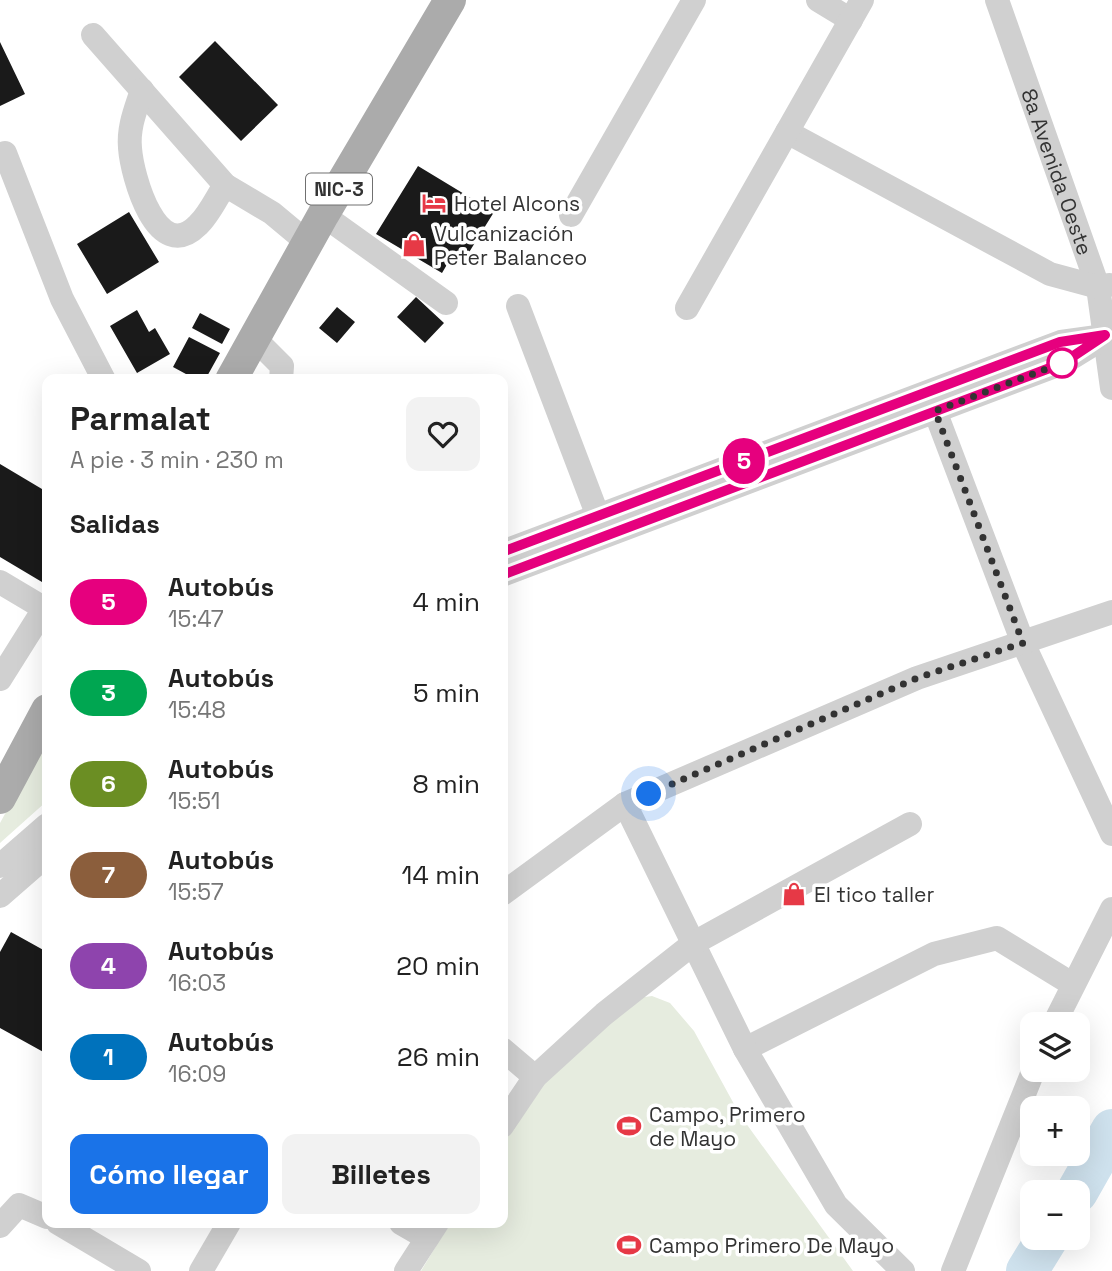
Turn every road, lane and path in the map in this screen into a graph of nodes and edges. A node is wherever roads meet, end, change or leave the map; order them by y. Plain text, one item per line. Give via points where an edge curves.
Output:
1 (450, 0) edge
2 (818, 0) edge
3 (996, 0) edge
4 (684, 3) edge
5 (856, 10) edge
6 (93, 35) dead end
7 (142, 90) junction
8 (787, 132) junction
9 (5, 153) dead end
10 (225, 184) junction
11 (323, 215) junction
12 (571, 215) dead end
13 (308, 243) junction
14 (1105, 285) edge
15 (446, 303) dead end
16 (518, 306) dead end
17 (687, 308) dead end
18 (1108, 334) edge
19 (254, 339) junction
20 (101, 374) edge
21 (234, 374) edge
22 (281, 374) edge
23 (1112, 388) edge
24 (935, 411) junction
25 (603, 525) junction
26 (508, 550) edge
27 (508, 572) edge
28 (0, 582) edge
29 (42, 608) edge
30 (1112, 612) edge
31 (42, 616) edge
32 (1023, 643) junction
33 (0, 679) edge
34 (42, 719) edge
35 (0, 798) edge
36 (625, 804) junction
37 (910, 824) dead end
38 (42, 829) edge
39 (1112, 834) edge
40 (42, 859) edge
41 (0, 866) edge
42 (508, 890) edge
43 (0, 896) edge
44 (1112, 909) edge
45 (694, 943) junction
46 (1072, 984) junction
47 (1059, 1012) edge
48 (745, 1049) junction
49 (508, 1054) edge
50 (536, 1077) junction
51 (1029, 1082) edge
52 (508, 1117) edge
53 (42, 1214) edge
54 (0, 1226) edge
55 (66, 1228) edge
56 (226, 1228) edge
57 (432, 1230) edge
58 (139, 1271) edge
59 (201, 1271) edge
60 (406, 1271) edge
61 (903, 1271) edge
62 (953, 1271) edge

1 - 11 main road, NIC-3
2 - 5 street
3 - 14 street, 8a Avenida Oeste
4 - 12 street
5 - 8 street
6 - 7 street
7 - 10 street
7 - 10 street via 130,125 130,146 133,169 159,228 170,235 183,235 198,226
8 - 14 street via 1050,274
8 - 17 street
9 - 20 street via 62,299
10 - 13 street via 272,213
11 - 13 main road, NIC-3
11 - 15 street
13 - 19 main road, NIC-3
14 - 18 street, 8a Avenida Oeste
16 - 25 street
18 - 23 street, 8a Avenida Oeste
18 - 24 street via 1063,363
18 - 25 street via 1060,342
19 - 21 main road, NIC-3
19 - 22 street via 282,366
24 - 25 street
24 - 32 street
25 - 26 street
25 - 27 street
28 - 29 street
30 - 32 street
31 - 33 street
32 - 36 street via 917,678
32 - 39 street
34 - 35 main road
36 - 42 street
36 - 45 street
37 - 45 street
38 - 41 street
40 - 43 street
44 - 46 street
45 - 48 street
45 - 50 street via 604,1014
46 - 47 street
46 - 48 street via 997,938 934,954
48 - 61 street via 836,1205
49 - 50 street
50 - 52 street
51 - 62 street
53 - 54 street via 19,1205
55 - 58 street
56 - 59 street
57 - 60 street

